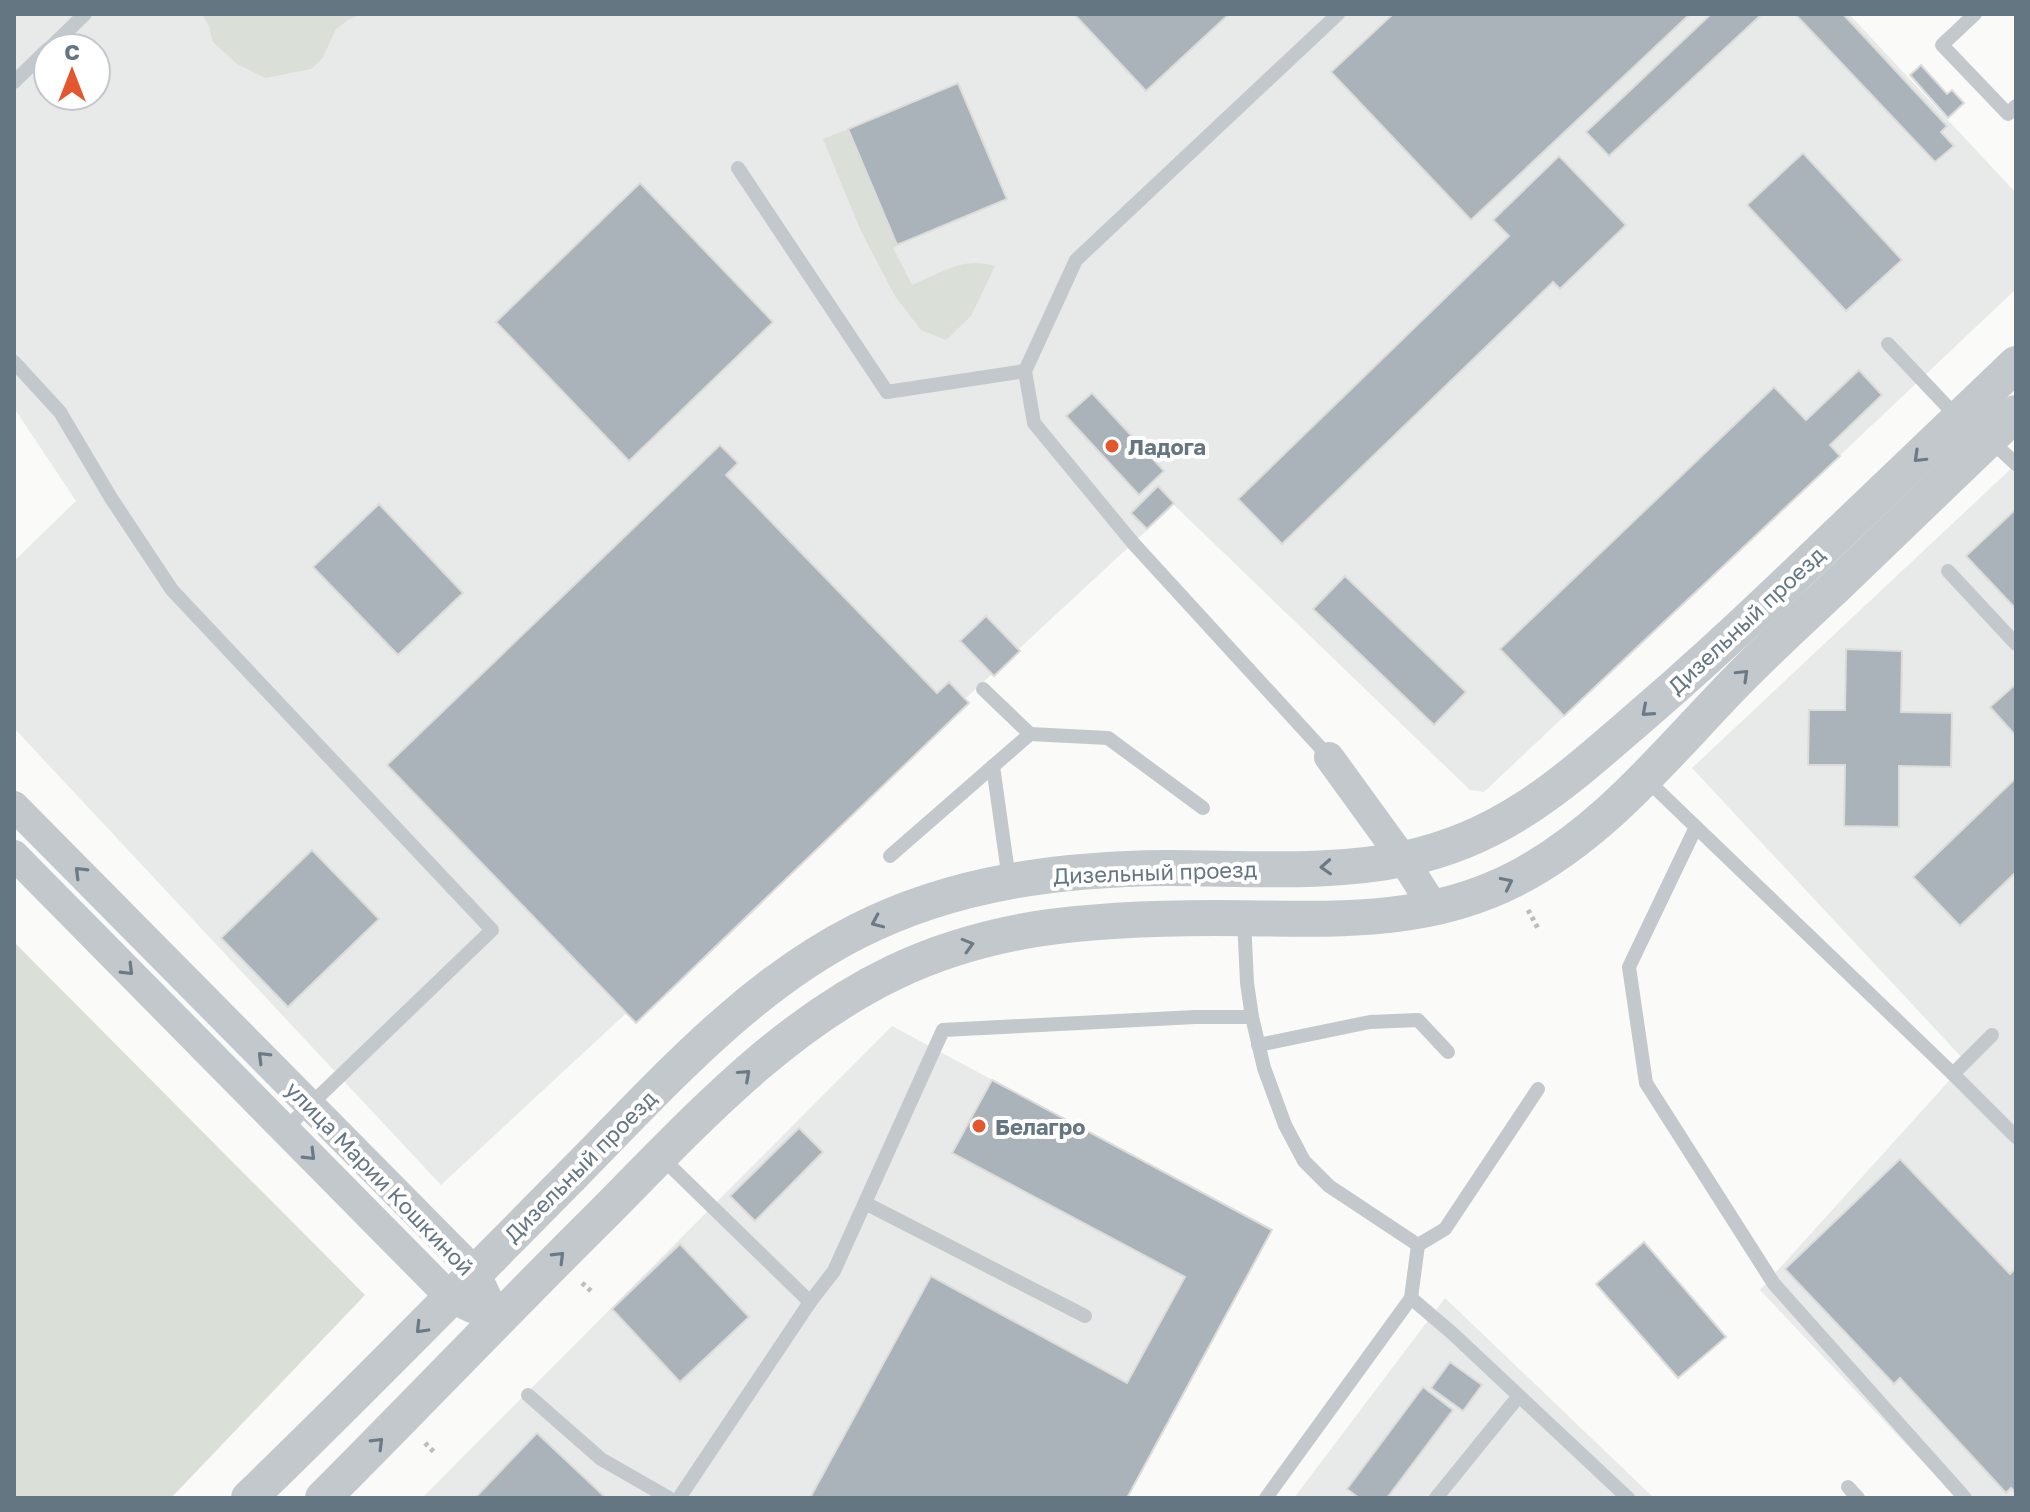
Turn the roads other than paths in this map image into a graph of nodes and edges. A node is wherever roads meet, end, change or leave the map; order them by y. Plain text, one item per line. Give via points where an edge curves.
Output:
1 (85, 14) edge
2 (1338, 14) edge
3 (1975, 14) edge
4 (66, 32) edge
5 (32, 65) edge
6 (14, 82) edge
7 (2016, 106) edge
8 (738, 168) dead end
9 (1888, 344) dead end
10 (14, 362) edge
11 (2016, 364) edge
12 (1025, 371) junction
13 (2016, 413) edge
14 (1959, 419) junction
15 (1989, 439) junction
16 (2016, 464) edge
17 (1948, 571) dead end
18 (2016, 644) edge
19 (983, 689) dead end
20 (1030, 734) junction
21 (1329, 757) joint
22 (993, 766) junction
23 (1646, 778) junction
24 (14, 806) edge
25 (1203, 808) dead end
26 (1696, 827) junction
27 (14, 855) edge
28 (890, 856) dead end
29 (1403, 859) junction
30 (1009, 881) junction
31 (1434, 908) junction
32 (1244, 918) junction
33 (1252, 1017) junction
34 (1992, 1035) dead end
35 (1258, 1045) junction
36 (1448, 1052) dead end
37 (1953, 1074) junction
38 (1538, 1089) dead end
39 (310, 1105) junction
40 (285, 1129) junction
41 (2016, 1137) edge
42 (661, 1156) junction
43 (865, 1203) junction
44 (1418, 1245) junction
45 (463, 1285) junction
46 (1411, 1298) junction
47 (810, 1302) junction
48 (1085, 1316) dead end
49 (497, 1319) junction
50 (528, 1395) dead end
51 (1518, 1397) junction
52 (249, 1498) edge
53 (323, 1498) edge
54 (669, 1498) edge
55 (679, 1498) edge
56 (1266, 1498) edge
57 (1436, 1498) edge
58 (1628, 1498) edge
59 (1965, 1498) edge

1 - 4 lane
2 - 12 lane via 1076,260
3 - 7 lane via 1942,45 2008,114
5 - 6 lane
8 - 12 lane via 887,392
9 - 14 lane
10 - 39 lane via 60,412 172,590 492,930
11 - 14 street, Дизельный проезд
12 - 21 lane via 1034,423 1133,543
13 - 15 street, Дизельный проезд
14 -> 29 street, Дизельный проезд via 1711,656 1569,778 1488,831
15 - 16 lane
23 -> 15 street, Дизельный проезд via 1734,683
17 - 18 lane
19 - 20 lane
20 - 22 lane
20 - 25 lane via 1108,738
21 - 29 street
22 - 28 lane
22 - 30 lane
23 - 26 lane
31 -> 23 street, Дизельный проезд via 1468,900 1533,869 1592,827
39 -> 24 street, улица Марии Кошкиной
26 - 37 lane
26 - 59 lane via 1629,967 1646,1083 1774,1284
27 -> 40 street, улица Марии Кошкиной
29 -> 30 street, Дизельный проезд via 1325,868 1122,869
29 - 31 street
30 -> 45 street, Дизельный проезд via 899,912 794,969 688,1059
31 - 32 street, Дизельный проезд via 1361,918
32 - 33 lane
42 -> 32 street, Дизельный проезд via 777,1048 835,1005 898,970 966,945 1036,929 1109,921
33 - 35 lane
33 - 43 lane via 943,1030
34 - 37 lane
35 - 36 lane via 1370,1022 1418,1020
35 - 44 lane via 1285,1125 1304,1161 1329,1186
37 - 41 lane
38 - 44 lane via 1445,1229
39 - 40 lane
39 - 45 street, улица Марии Кошкиной
40 -> 45 street, улица Марии Кошкиной
42 - 47 lane
49 -> 42 street, Дизельный проезд
43 - 47 lane via 834,1271
43 - 48 lane
44 - 46 lane
45 - 49 street, улица Марии Кошкиной
45 -> 52 street, Дизельный проезд
46 - 51 lane
46 - 56 lane
47 - 55 lane
53 -> 49 street, Дизельный проезд
50 - 54 lane via 601,1459
51 - 57 lane
51 - 58 lane

